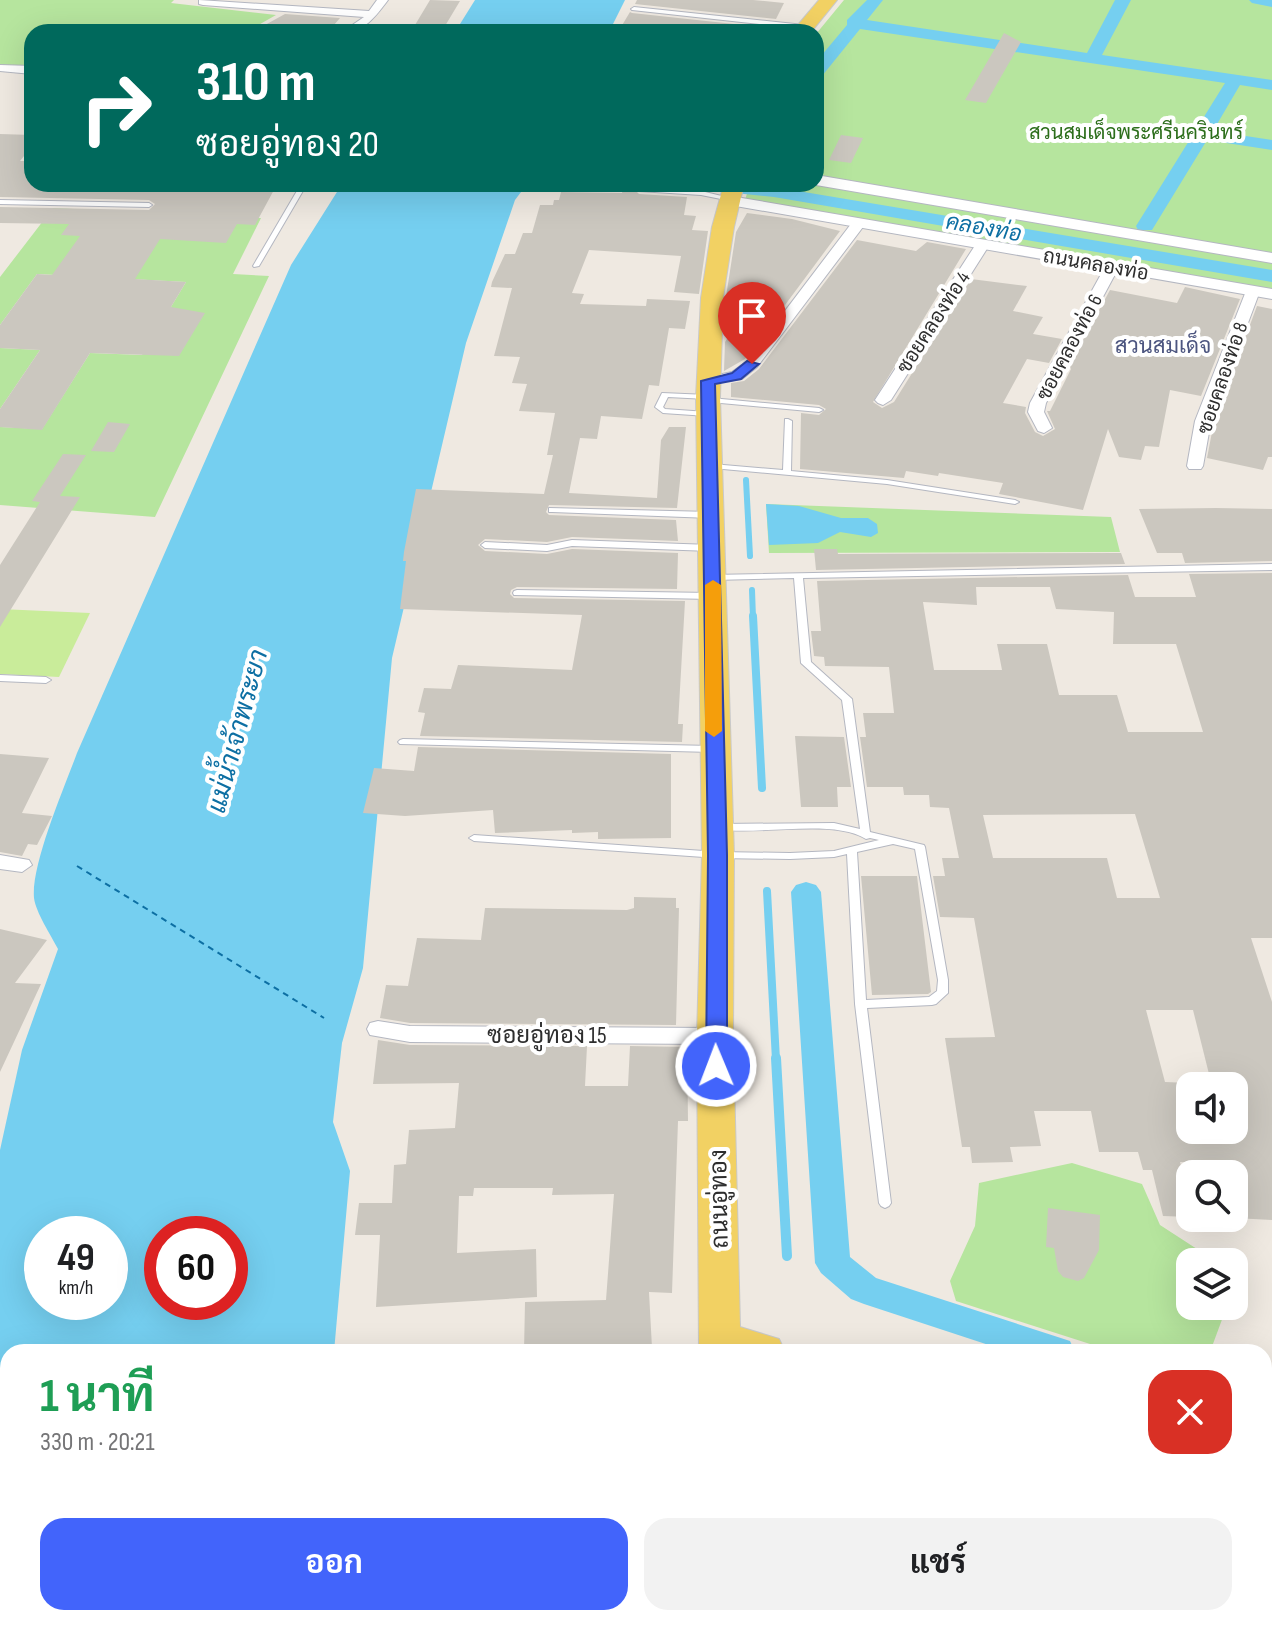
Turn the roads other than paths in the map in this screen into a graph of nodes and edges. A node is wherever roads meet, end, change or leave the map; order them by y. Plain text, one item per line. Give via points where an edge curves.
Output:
1 (383, 0) edge
2 (828, 0) edge
3 (203, 2) dead end
4 (634, 9) dead end
5 (371, 14) junction
6 (358, 24) edge
7 (754, 24) edge
8 (807, 24) edge
9 (0, 68) edge
10 (24, 70) edge
11 (824, 181) edge
12 (299, 192) edge
13 (681, 192) edge
14 (732, 195) edge
15 (0, 202) edge
16 (149, 205) dead end
17 (859, 223) junction
18 (983, 244) junction
19 (1272, 258) edge
20 (256, 266) dead end
21 (1112, 267) junction
22 (1253, 291) junction
23 (1272, 294) edge
24 (708, 398) junction
25 (883, 400) dead end
26 (819, 410) dead end
27 (788, 421) dead end
28 (1044, 428) dead end
29 (711, 466) junction
30 (1195, 466) dead end
31 (787, 472) junction
32 (1015, 502) dead end
33 (552, 510) dead end
34 (485, 545) dead end
35 (713, 559) junction
36 (1272, 567) edge
37 (798, 576) junction
38 (517, 593) dead end
39 (0, 678) edge
40 (46, 680) dead end
41 (403, 742) dead end
42 (714, 749) junction
43 (865, 832) junction
44 (474, 838) dead end
45 (717, 841) junction
46 (892, 841) junction
47 (868, 846) junction
48 (852, 850) junction
49 (0, 862) edge
50 (22, 865) dead end
51 (861, 1004) junction
52 (378, 1029) dead end
53 (715, 1036) junction
54 (885, 1203) dead end
55 (721, 1344) edge

1 - 5 street
2 - 8 main road
3 - 5 street
4 - 7 lane
5 - 6 street
9 - 10 street
11 - 19 street, ถนนคลองท่อ
12 - 20 lane
13 - 14 lane
14 - 17 street, ถนนคลองท่อ
14 - 24 main road, ถนนอู่ทอง via 712,298
15 - 16 lane
17 - 18 street, ถนนคลองท่อ
17 - 24 street via 752,364
18 - 21 street, ถนนคลองท่อ
18 - 25 street, ซอยคลองท่อ 4
21 - 22 street, ถนนคลองท่อ
21 - 28 street, ซอยคลองท่อ 6 via 1038,403 1036,412
22 - 23 street, ถนนคลองท่อ
22 - 30 street, ซอยคลองท่อ 8 via 1203,421
24 - 24 lane via 663,411 659,407 665,395
24 - 26 lane
24 - 29 main road, ถนนอู่ทอง
27 - 31 lane
29 - 31 lane
29 - 35 main road, ถนนอู่ทอง
31 - 32 lane
33 - 35 lane
34 - 35 lane via 547,548 572,543
35 - 37 lane
35 - 38 lane
35 - 42 main road, ถนนอู่ทอง
36 - 37 lane
37 - 43 lane via 806,663 847,699
39 - 40 lane
41 - 42 lane
42 - 45 main road, ถนนอู่ทอง
43 - 45 lane via 834,826
43 - 46 lane
43 - 47 lane
44 - 45 lane
45 - 48 lane via 790,856
45 - 53 main road, ถนนอู่ทอง
46 - 47 lane
46 - 51 lane via 920,847 942,993 932,1001
47 - 48 lane
48 - 51 lane
49 - 50 street
51 - 54 lane
52 - 53 street, ซอยอู่ทอง 15 via 410,1034
53 - 55 main road, ถนนอู่ทอง

